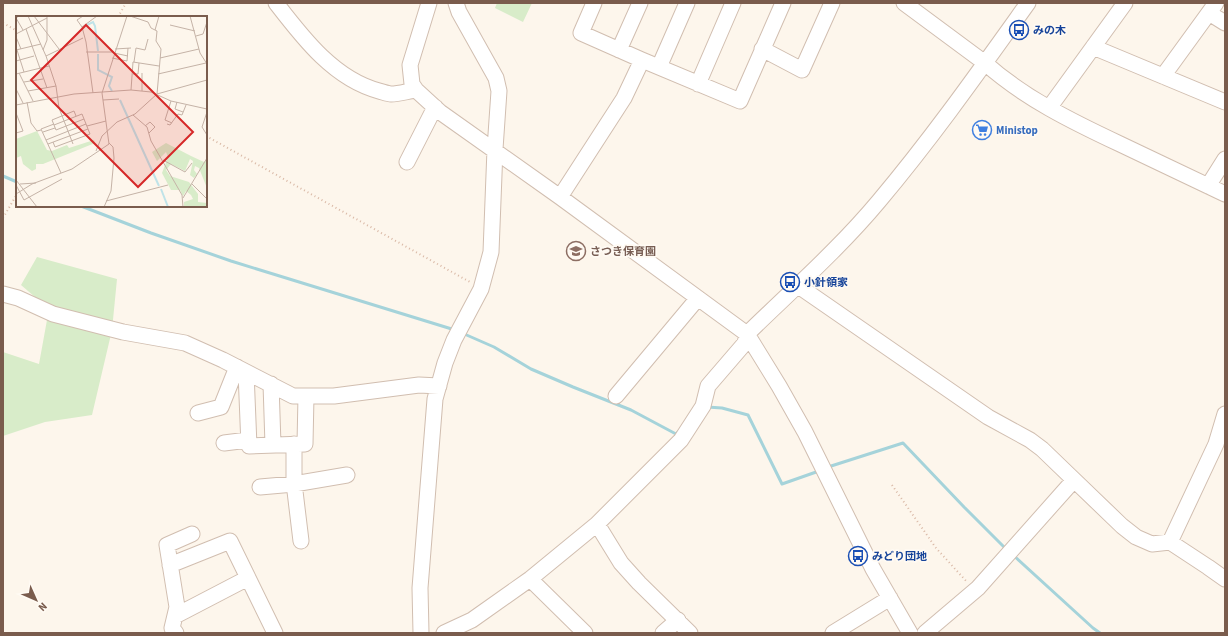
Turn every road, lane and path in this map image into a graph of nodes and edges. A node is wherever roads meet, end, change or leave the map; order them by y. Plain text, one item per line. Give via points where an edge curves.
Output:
1 (126, 3) edge
2 (276, 3) edge
3 (429, 3) edge
4 (456, 3) edge
5 (594, 3) edge
6 (640, 3) edge
7 (687, 3) edge
8 (734, 3) edge
9 (783, 3) edge
10 (832, 3) edge
11 (904, 3) edge
12 (1028, 3) edge
13 (1125, 3) edge
14 (1213, 8) edge
15 (119, 16) edge
16 (3, 23) edge
17 (1225, 23) edge
18 (16, 30) edge
19 (1093, 47) junction
20 (762, 49) junction
21 (619, 50) junction
22 (642, 60) junction
23 (985, 63) junction
24 (659, 67) junction
25 (1163, 76) junction
26 (698, 84) junction
27 (416, 90) junction
28 (1225, 102) edge
29 (435, 107) junction
30 (1049, 108) junction
31 (207, 137) edge
32 (494, 150) junction
33 (1225, 158) edge
34 (407, 162) dead end
35 (1208, 186) junction
36 (1225, 194) edge
37 (16, 196) edge
38 (560, 197) junction
39 (3, 218) edge
40 (796, 285) junction
41 (482, 289) junction
42 (5, 296) edge
43 (698, 298) junction
44 (747, 334) junction
45 (242, 370) junction
46 (271, 384) junction
47 (438, 386) junction
48 (306, 396) junction
49 (616, 396) dead end
50 (198, 413) dead end
51 (1225, 414) edge
52 (248, 440) junction
53 (224, 442) dead end
54 (294, 444) junction
55 (273, 445) junction
56 (347, 475) dead end
57 (1074, 480) junction
58 (294, 484) junction
59 (892, 485) dead end
60 (260, 487) dead end
61 (597, 524) junction
62 (192, 534) dead end
63 (302, 541) dead end
64 (1170, 542) junction
65 (170, 565) junction
66 (248, 578) junction
67 (530, 579) junction
68 (1225, 579) edge
69 (974, 591) junction
70 (890, 598) junction
71 (175, 616) junction
72 (678, 620) junction
73 (176, 633) edge
74 (275, 633) edge
75 (421, 633) edge
76 (444, 633) edge
77 (585, 633) edge
78 (663, 633) edge
79 (690, 633) edge
80 (833, 633) edge
81 (910, 633) edge
82 (925, 633) edge

1 - 15 path
2 - 27 street via 297,30 347,77 391,94
3 - 27 street via 410,65 412,84
4 - 32 street via 496,78 499,91
5 - 21 street via 581,33
6 - 21 street
7 - 24 street
8 - 26 street
9 - 20 street
10 - 20 street via 802,70
11 - 23 street
12 - 23 street
13 - 19 street
14 - 17 street
14 - 25 street
16 - 18 path
19 - 25 street
19 - 30 street
20 - 26 street via 740,101
21 - 22 street
22 - 24 street
22 - 38 street via 624,98
23 - 30 street
23 - 40 street via 879,202 846,238
24 - 26 street
25 - 28 street
27 - 29 street
29 - 32 street
29 - 34 street
30 - 35 street
31 - 41 path
32 - 38 street
32 - 41 street via 491,252
33 - 35 street
35 - 36 street
37 - 39 path
38 - 43 street
40 - 44 street
40 - 57 street via 988,417 1030,440
41 - 47 street via 454,340
42 - 45 street via 18,298 53,314 123,332 184,343
43 - 44 street
43 - 49 street
44 - 61 street via 745,343 708,386 703,406 681,440
44 - 70 street via 805,432 856,536
45 - 46 street
45 - 50 street via 222,407
45 - 52 street
46 - 48 street via 293,396
46 - 55 street
47 - 48 street via 419,385 334,396
47 - 75 street via 420,588
48 - 54 street via 305,444
51 - 64 street via 1216,444
52 - 53 street
52 - 55 street via 249,446
54 - 55 street
54 - 58 street
56 - 58 street
57 - 64 street via 1136,537 1152,544
57 - 69 street
58 - 60 street
58 - 63 street
59 - 69 path via 936,548
61 - 67 street
61 - 72 street via 621,563
62 - 65 street via 168,545
64 - 68 street
65 - 66 street via 230,541
65 - 71 street via 177,607
66 - 71 street
66 - 74 street
67 - 76 street via 472,620
67 - 77 street
69 - 82 street
70 - 80 street
70 - 81 street
71 - 73 street via 172,628
72 - 78 street
72 - 79 street

